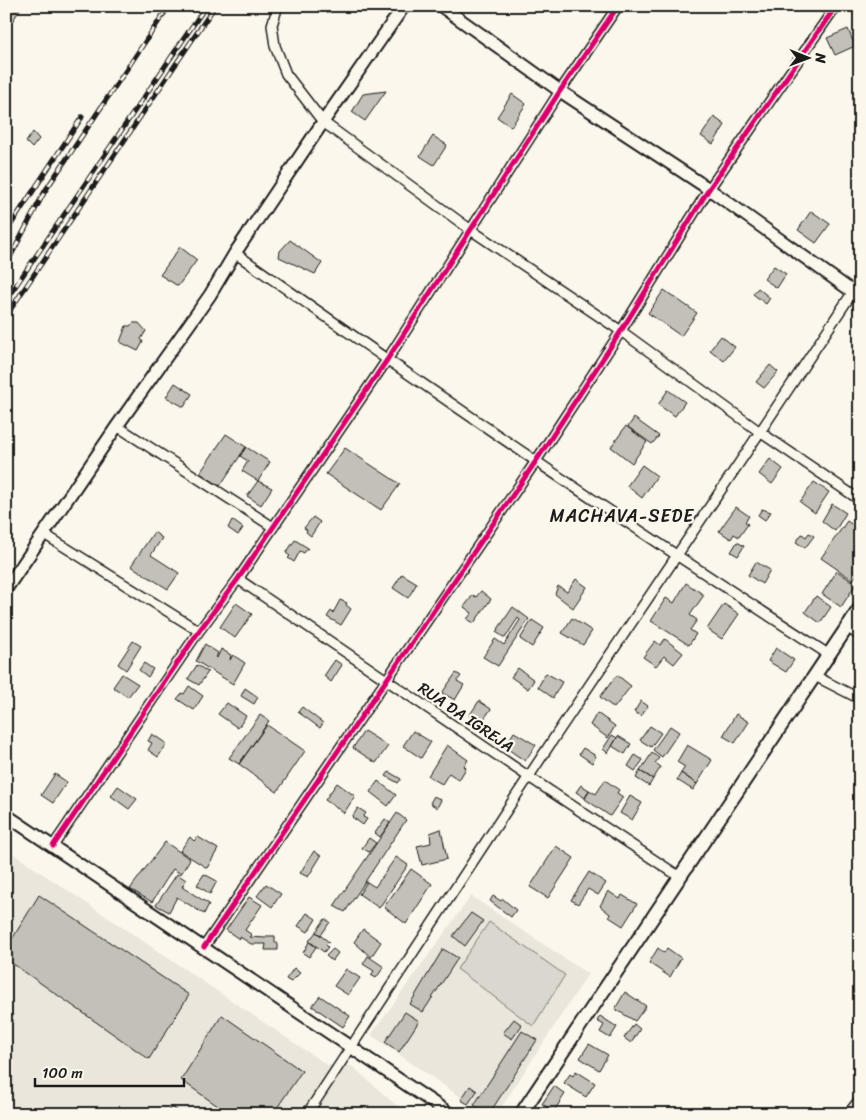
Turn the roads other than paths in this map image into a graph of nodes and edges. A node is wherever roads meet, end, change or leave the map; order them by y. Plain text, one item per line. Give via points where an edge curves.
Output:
1 (278, 6) edge
2 (404, 6) edge
3 (441, 6) edge
4 (618, 6) edge
5 (836, 6) edge
6 (560, 90) junction
7 (323, 122) junction
8 (709, 189) junction
9 (471, 230) junction
10 (235, 253) junction
11 (860, 281) edge
12 (856, 295) edge
13 (621, 331) junction
14 (387, 360) junction
15 (117, 426) junction
16 (760, 432) junction
17 (536, 461) junction
18 (860, 500) edge
19 (273, 527) junction
20 (44, 534) junction
21 (676, 556) junction
22 (238, 579) junction
23 (6, 589) edge
24 (860, 608) edge
25 (846, 626) junction
26 (199, 631) junction
27 (860, 636) edge
28 (828, 654) junction
29 (815, 676) junction
30 (386, 681) junction
31 (860, 699) edge
32 (529, 777) junction
33 (6, 815) edge
34 (53, 846) junction
35 (680, 877) junction
36 (204, 947) junction
37 (351, 1046) junction
38 (860, 1099) edge
39 (307, 1114) edge
40 (450, 1114) edge
41 (521, 1114) edge
42 (848, 1114) edge

1 - 7 street via 272,25 275,46 286,74
2 - 7 street
3 - 6 street
4 - 6 street
5 - 8 street
6 - 8 street
6 - 9 street
7 - 9 street
7 - 10 street
8 - 12 street
8 - 13 street
9 - 13 street
9 - 14 street
10 - 14 street
10 - 15 street via 210,295
11 - 12 street
12 - 16 street
13 - 16 street
13 - 17 street
14 - 17 street
14 - 19 street
15 - 19 street
15 - 20 street
16 - 18 street
16 - 21 street
17 - 21 street
17 - 30 street
19 - 22 street
20 - 23 street
20 - 26 street
21 - 28 street
21 - 32 street
22 - 26 street
22 - 30 street, RUA DA IGREJA
24 - 25 main road
25 - 27 street
25 - 28 main road
26 - 34 street
28 - 29 main road
29 - 31 street
29 - 35 main road
30 - 32 street, RUA DA IGREJA
30 - 36 street
32 - 35 street, RUA DA IGREJA
32 - 37 street
33 - 34 street
34 - 36 street
35 - 41 main road
36 - 37 street
37 - 39 street
37 - 40 street
38 - 42 street

